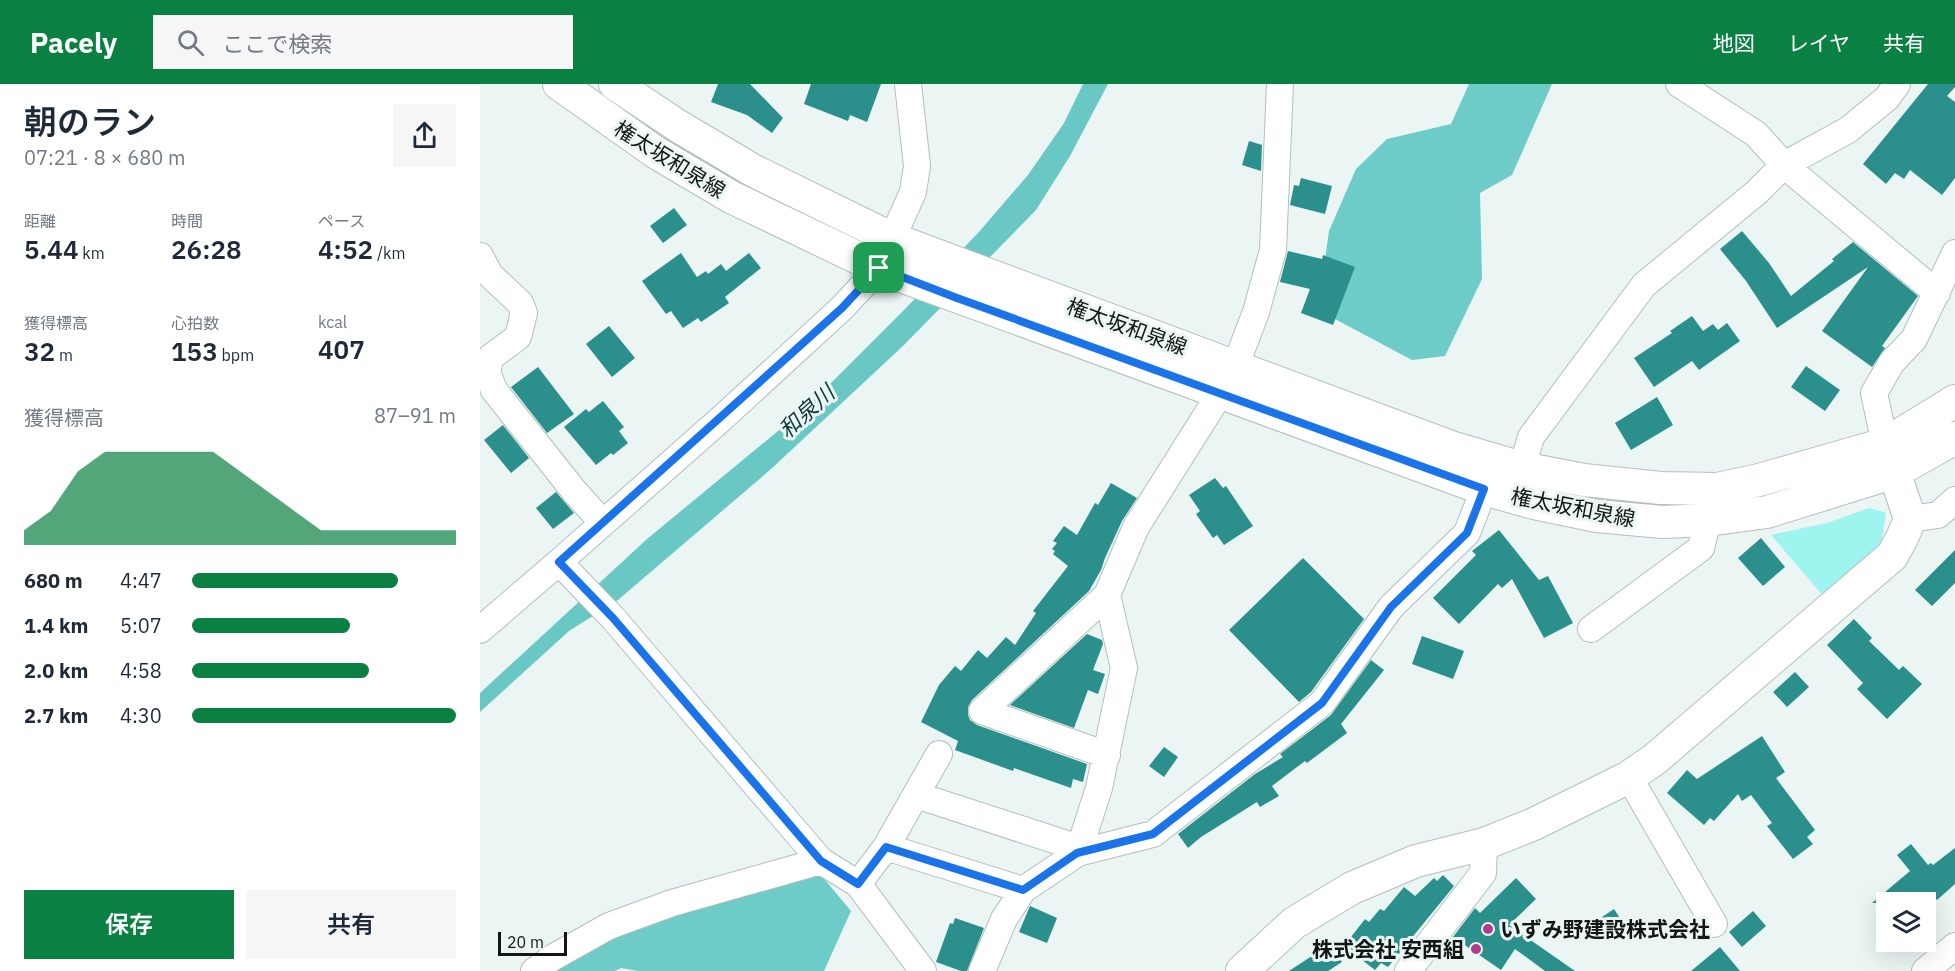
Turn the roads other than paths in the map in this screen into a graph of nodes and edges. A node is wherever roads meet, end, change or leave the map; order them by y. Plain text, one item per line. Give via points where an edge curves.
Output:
1 (559, 84) edge
2 (615, 84) edge
3 (908, 84) edge
4 (1280, 84) edge
5 (1679, 84) edge
6 (1897, 84) edge
7 (1784, 165) junction
8 (893, 239) junction
9 (1955, 254) edge
10 (480, 256) edge
11 (879, 268) junction
12 (1937, 293) junction
13 (1228, 379) junction
14 (1955, 401) edge
15 (1955, 438) edge
16 (1890, 458) junction
17 (1522, 468) junction
18 (1484, 489) junction
19 (1955, 500) edge
20 (1910, 519) junction
21 (1708, 520) junction
22 (603, 523) junction
23 (567, 571) junction
24 (1107, 595) junction
25 (1591, 629) dead end
26 (480, 630) edge
27 (939, 754) dead end
28 (1107, 754) junction
29 (1629, 777) junction
30 (916, 795) junction
31 (1484, 844) junction
32 (886, 847) junction
33 (1078, 851) junction
34 (821, 861) junction
35 (858, 884) junction
36 (1023, 890) junction
37 (1714, 924) dead end
38 (1955, 946) edge
39 (534, 971) edge
40 (924, 971) edge
41 (982, 971) edge
42 (1242, 971) edge
43 (1408, 971) edge
44 (1926, 971) edge

1 - 11 street, 権太坂和泉線 via 655,152 731,197
2 - 8 street, 権太坂和泉線 via 754,171
3 - 8 street via 918,166 913,192
4 - 13 street via 1273,250 1256,312
5 - 7 street via 1756,135
6 - 7 street via 1887,98 1848,130
7 - 12 street
7 - 17 street via 1644,285 1531,437
8 - 11 street
8 - 13 street, 権太坂和泉線 via 985,273
9 - 12 street
10 - 22 street via 490,275 520,303 524,313 518,337 491,357 487,371 494,390
11 - 13 street, 権太坂和泉線 via 957,298
11 - 22 street via 842,308
12 - 16 street via 1914,339 1892,362 1874,393
13 - 17 street, 権太坂和泉線
13 - 18 street, 権太坂和泉線
13 - 24 street via 1136,527
14 - 16 street, 権太坂和泉線
15 - 16 street, 権太坂和泉線
16 - 17 street, 権太坂和泉線 via 1717,489 1584,480
16 - 20 street
16 - 21 street, 権太坂和泉線 via 1767,512
18 - 21 street, 権太坂和泉線 via 1597,516 1662,522
18 - 33 street via 1467,533 1391,607 1322,703 1153,834
19 - 20 street via 1938,515
20 - 29 street via 1892,556 1673,744
21 - 25 street via 1701,548
22 - 23 street
23 - 26 street
23 - 34 street via 613,618
24 - 28 street via 1124,669
24 - 28 street via 982,711
27 - 30 street
28 - 33 street
29 - 31 street
29 - 37 street
30 - 32 street
30 - 33 street
31 - 42 street via 1416,861 1352,888 1294,923
31 - 43 street via 1483,873
32 - 35 street
32 - 36 street
33 - 36 street
34 - 35 street
34 - 39 street via 672,903 609,926
35 - 40 street
36 - 41 street via 1004,919
38 - 44 street

